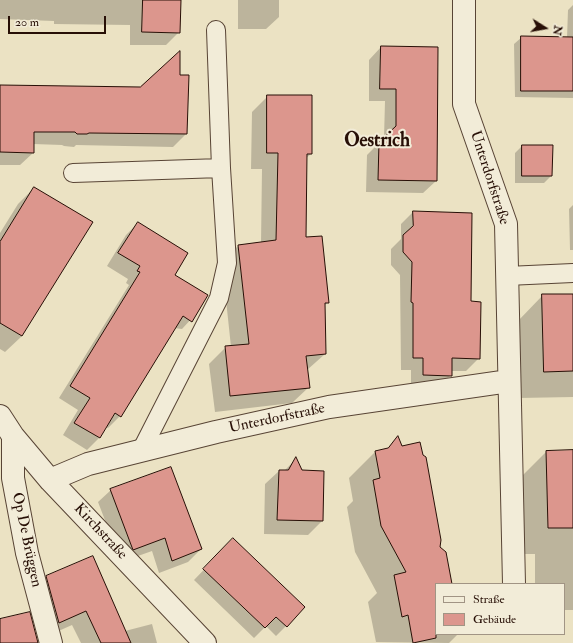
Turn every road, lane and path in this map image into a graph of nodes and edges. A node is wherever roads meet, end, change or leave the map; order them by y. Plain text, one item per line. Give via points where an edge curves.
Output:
1 (464, 0) edge
2 (216, 30) dead end
3 (221, 168) junction
4 (73, 173) dead end
5 (573, 273) edge
6 (507, 276) junction
7 (509, 381) junction
8 (0, 416) edge
9 (13, 436) junction
10 (141, 451) junction
11 (50, 480) junction
12 (514, 583) edge
13 (51, 643) edge
14 (205, 643) edge

1 - 6 street, Unterdorfstraße via 464,104 506,224
2 - 3 lane
3 - 4 lane
3 - 10 lane via 227,263 219,298
5 - 6 lane
6 - 7 street, Unterdorfstraße
7 - 10 street, Unterdorfstraße via 329,408
7 - 12 street, Unterdorfstraße
8 - 9 street, Kirchstraße
9 - 11 street, Kirchstraße
9 - 13 street, Op De Brüggen via 13,478 26,553
10 - 11 street, Unterdorfstraße via 88,464
11 - 14 street, Kirchstraße

